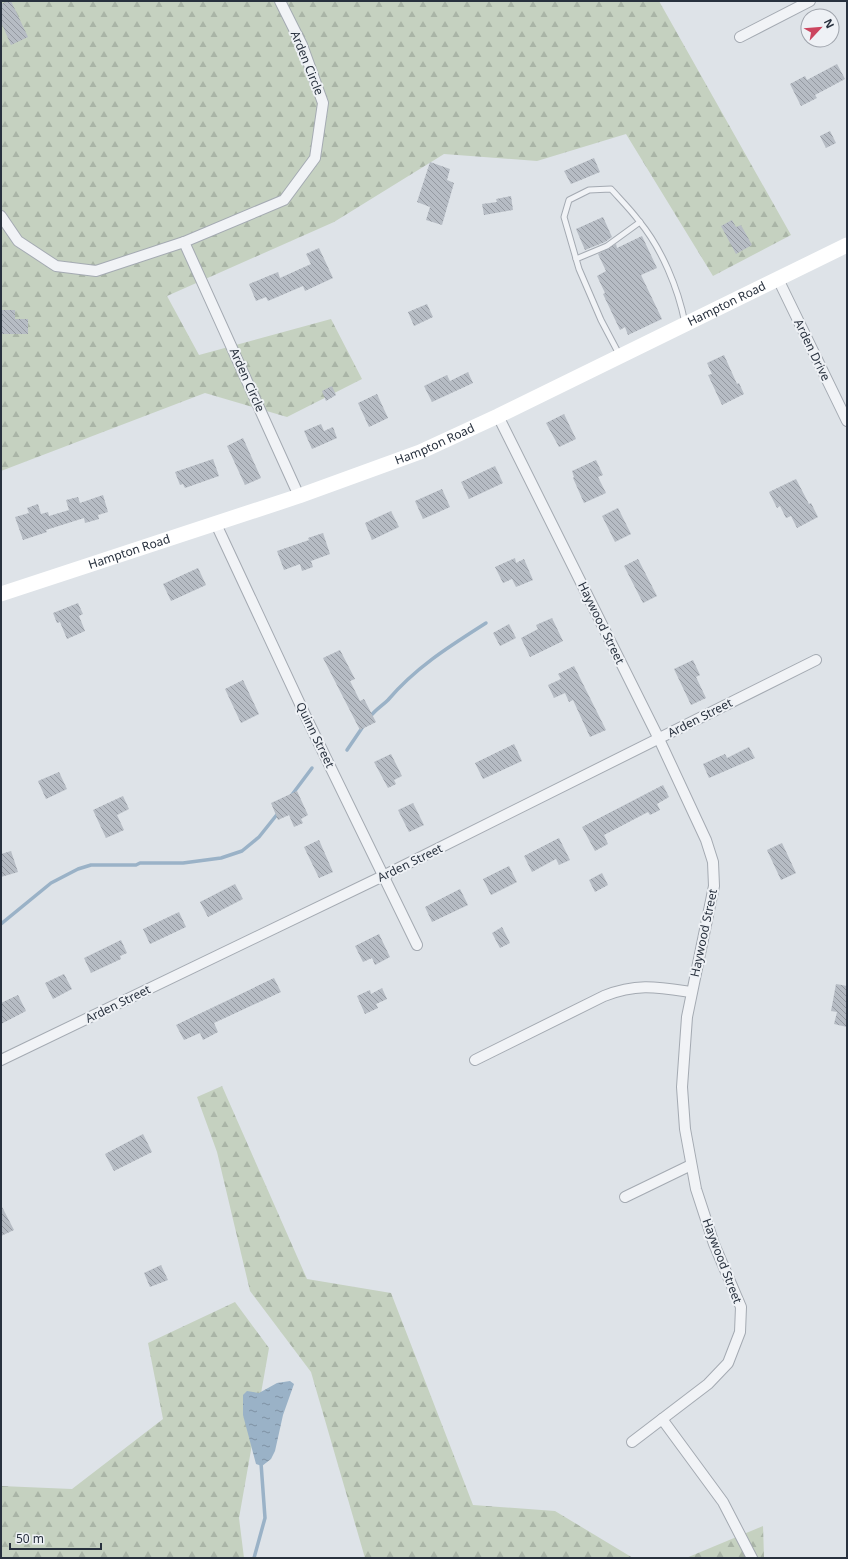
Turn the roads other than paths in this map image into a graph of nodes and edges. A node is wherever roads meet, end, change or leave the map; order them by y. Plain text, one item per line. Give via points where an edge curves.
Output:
1 (280, 1) edge
2 (810, 1) edge
3 (740, 37) dead end
4 (1, 216) edge
5 (640, 222) junction
6 (184, 242) junction
7 (847, 245) edge
8 (576, 259) junction
9 (778, 279) junction
10 (685, 324) junction
11 (620, 356) junction
12 (498, 416) junction
13 (847, 421) edge
14 (300, 496) junction
15 (216, 524) junction
16 (1, 594) edge
17 (816, 660) dead end
18 (658, 739) junction
19 (383, 876) junction
20 (416, 945) dead end
21 (691, 992) junction
22 (1, 1060) edge
23 (475, 1060) dead end
24 (691, 1165) junction
25 (625, 1197) dead end
26 (662, 1419) junction
27 (632, 1442) dead end
28 (752, 1558) edge

1 - 6 street, Arden Circle via 302,45 323,103 315,158 284,200
2 - 3 street
4 - 6 street, Arden Circle via 18,241 56,266 96,271
5 - 8 lane via 607,246
5 - 8 lane via 611,189 589,190 569,200 564,217
5 - 10 lane via 659,251 680,299
6 - 14 street, Arden Circle
7 - 9 main road, Hampton Road
8 - 11 lane via 601,320
9 - 10 main road, Hampton Road
9 - 13 street, Arden Drive
10 - 11 main road, Hampton Road
11 - 12 main road, Hampton Road
12 - 14 main road, Hampton Road via 420,452
12 - 18 street, Haywood Street
14 - 15 main road, Hampton Road
15 - 16 main road, Hampton Road
15 - 19 street, Quinn Street
17 - 18 street, Arden Street
18 - 19 street, Arden Street
18 - 21 street, Haywood Street via 706,840 713,862 714,886
19 - 20 street, Quinn Street
19 - 22 street, Arden Street
21 - 23 street via 656,987 622,989
21 - 24 street, Haywood Street via 682,1087
24 - 25 street
24 - 26 street, Haywood Street via 714,1244 741,1307 740,1332 728,1363 708,1384
26 - 27 street, Haywood Street
26 - 28 street via 723,1502

